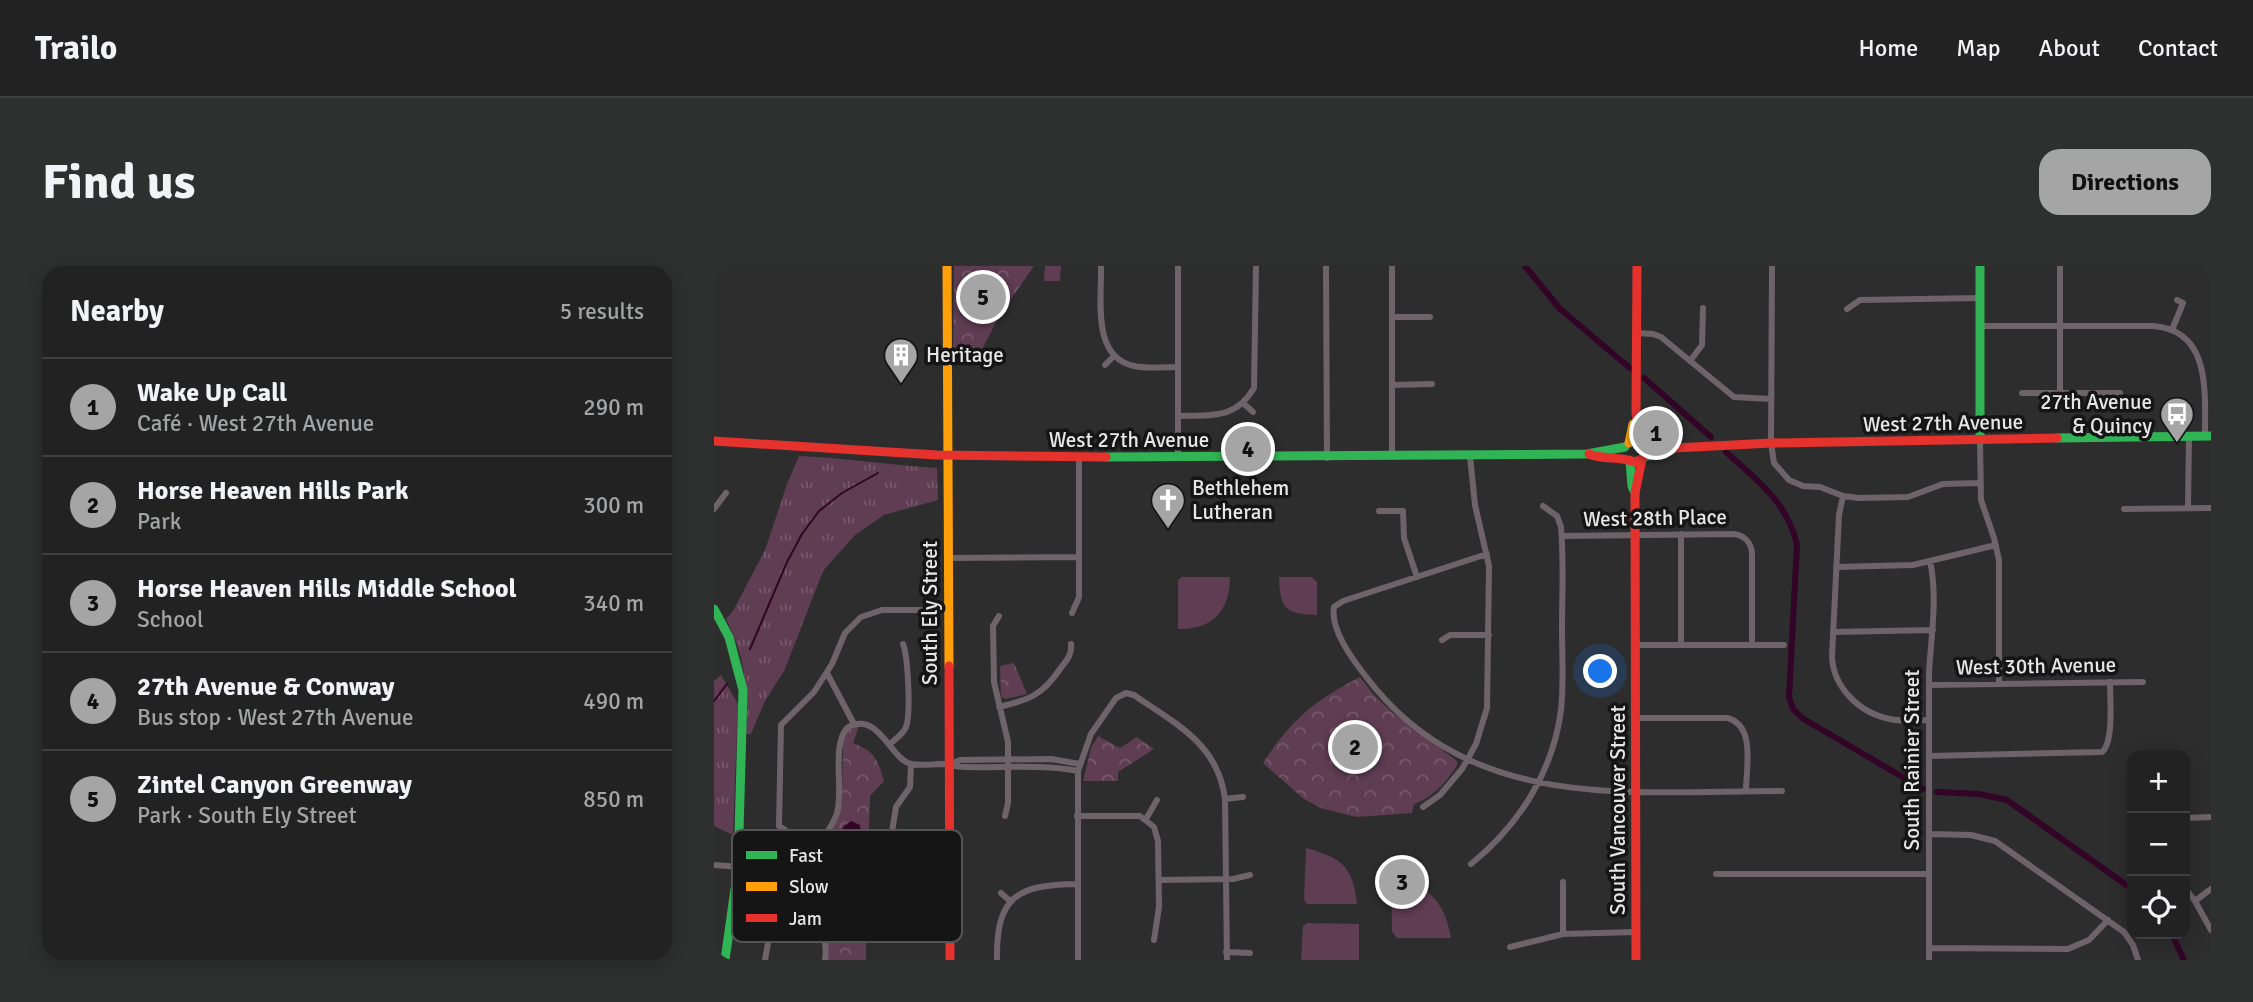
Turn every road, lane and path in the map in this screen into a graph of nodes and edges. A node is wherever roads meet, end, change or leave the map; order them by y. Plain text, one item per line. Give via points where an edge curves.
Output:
1 (947, 266) edge
2 (1101, 266) edge
3 (1178, 266) edge
4 (1256, 266) edge
5 (1326, 266) edge
6 (1392, 266) edge
7 (1637, 266) edge
8 (1772, 266) edge
9 (1980, 266) edge
10 (2060, 266) edge
11 (1980, 298) junction
12 (2177, 300) dead end
13 (1703, 308) dead end
14 (1847, 309) dead end
15 (1392, 317) junction
16 (1430, 317) dead end
17 (1980, 326) junction
18 (2060, 326) junction
19 (2172, 330) junction
20 (1637, 333) junction
21 (1114, 356) junction
22 (1690, 361) junction
23 (1105, 365) dead end
24 (1178, 367) junction
25 (1432, 384) dead end
26 (1392, 385) junction
27 (2022, 393) dead end
28 (2060, 393) junction
29 (2120, 393) dead end
30 (1771, 399) junction
31 (1243, 403) junction
32 (1254, 412) dead end
33 (1636, 412) junction
34 (1178, 416) junction
35 (2189, 436) junction
36 (2208, 436) edge
37 (1980, 440) junction
38 (714, 441) edge
39 (1771, 443) junction
40 (1627, 445) junction
41 (1642, 445) junction
42 (1675, 448) junction
43 (1587, 454) junction
44 (946, 456) junction
45 (1471, 456) junction
46 (1079, 457) junction
47 (1392, 457) junction
48 (1178, 458) junction
49 (1327, 458) junction
50 (1643, 458) junction
51 (1629, 460) junction
52 (1979, 483) junction
53 (726, 493) dead end
54 (1635, 493) junction
55 (1843, 496) junction
56 (1543, 506) dead end
57 (2188, 508) junction
58 (2211, 508) edge
59 (714, 509) edge
60 (2124, 509) dead end
61 (1380, 511) dead end
62 (1681, 534) junction
63 (1562, 536) junction
64 (1635, 536) junction
65 (1996, 545) junction
66 (1487, 554) junction
67 (1079, 557) junction
68 (947, 558) junction
69 (1930, 561) junction
70 (1836, 567) junction
71 (1417, 577) junction
72 (714, 609) edge
73 (947, 610) junction
74 (1072, 613) dead end
75 (999, 616) dead end
76 (1933, 630) junction
77 (1833, 632) junction
78 (1489, 635) junction
79 (1442, 640) dead end
80 (903, 644) dead end
81 (1070, 644) dead end
82 (1636, 645) junction
83 (1681, 645) junction
84 (1752, 645) junction
85 (1784, 645) dead end
86 (828, 673) junction
87 (2110, 682) junction
88 (2143, 682) dead end
89 (1999, 684) junction
90 (1929, 685) junction
91 (999, 708) junction
92 (1636, 718) junction
93 (1929, 720) junction
94 (854, 724) junction
95 (891, 743) junction
96 (1929, 755) junction
97 (1468, 759) junction
98 (911, 764) junction
99 (1008, 764) junction
100 (948, 765) junction
101 (1079, 768) junction
102 (1538, 784) junction
103 (1746, 791) junction
104 (1782, 791) dead end
105 (1636, 792) junction
106 (1243, 797) dead end
107 (1225, 799) junction
108 (1157, 800) dead end
109 (1423, 807) dead end
110 (1004, 816) dead end
111 (1077, 816) junction
112 (2211, 817) edge
113 (2190, 818) edge
114 (1146, 819) junction
115 (740, 830) edge
116 (785, 830) edge
117 (826, 830) edge
118 (892, 830) edge
119 (949, 830) edge
120 (1929, 834) junction
121 (1471, 864) dead end
122 (714, 865) edge
123 (732, 867) edge
124 (1716, 874) dead end
125 (1929, 874) junction
126 (1250, 875) dead end
127 (1226, 879) junction
128 (1158, 880) junction
129 (1563, 882) dead end
130 (1080, 887) junction
131 (2211, 889) edge
132 (1001, 893) dead end
133 (2190, 894) edge
134 (2195, 901) junction
135 (1011, 902) junction
136 (732, 910) edge
137 (2108, 920) junction
138 (2211, 930) edge
139 (1636, 932) junction
140 (1563, 934) junction
141 (1154, 940) dead end
142 (768, 942) edge
143 (827, 942) edge
144 (950, 942) edge
145 (1510, 947) dead end
146 (1929, 948) junction
147 (1226, 952) junction
148 (1250, 953) dead end
149 (725, 960) edge
150 (765, 960) edge
151 (825, 960) edge
152 (950, 960) edge
153 (997, 960) edge
154 (1078, 960) edge
155 (1227, 960) edge
156 (1636, 960) edge
157 (1929, 960) edge
158 (2138, 960) edge

1 - 44 street, South Ely Street
2 - 21 street via 1102,332
3 - 24 street
4 - 31 street via 1256,379
5 - 49 street
6 - 15 street
7 - 20 street
8 - 30 street
9 - 11 street
10 - 18 street
11 - 14 street via 1860,300
11 - 17 street
12 - 19 street via 2183,303
13 - 22 street via 1702,345
15 - 16 street
15 - 26 street
17 - 18 street
17 - 37 street
18 - 19 street
18 - 28 street
19 - 36 street via 2201,356
20 - 22 street via 1661,337
20 - 33 street
21 - 23 street
21 - 24 street via 1137,367
22 - 30 street via 1734,397
24 - 34 street
25 - 26 street
26 - 47 street
27 - 28 street
28 - 29 street
30 - 39 street
31 - 32 street
31 - 34 street via 1228,413
33 - 40 street
33 - 41 street
34 - 48 street
35 - 36 street, West 27th Avenue
35 - 37 street, West 27th Avenue
35 - 57 street
37 - 39 street, West 27th Avenue
37 - 52 street
38 - 44 street, West 27th Avenue
39 - 42 street, West 27th Avenue
39 - 55 street via 1774,463 1789,480
40 - 41 street, West 27th Avenue via 1635,441
40 - 43 street, West 27th Avenue
40 - 51 street via 1624,453
41 - 42 street, West 27th Avenue
41 - 50 street
42 - 50 street, West 27th Avenue
43 - 45 street, West 27th Avenue
43 - 51 street, West 27th Avenue
44 - 46 street, West 27th Avenue
44 - 68 street, South Ely Street
45 - 47 street, West 27th Avenue
45 - 66 street via 1475,505
46 - 48 street, West 27th Avenue
46 - 67 street
47 - 49 street, West 27th Avenue
48 - 49 street, West 27th Avenue
50 - 51 street, West 27th Avenue
50 - 54 street, South Vancouver Street
51 - 54 street, South Vancouver Street
52 - 55 street via 1943,484 1908,497
52 - 65 street
53 - 59 street
54 - 64 street, South Vancouver Street
55 - 70 street
56 - 63 street via 1557,516
57 - 58 street
57 - 60 street
61 - 71 street via 1403,511 1404,538
62 - 64 street, West 28th Place
62 - 83 street
62 - 84 street, West 28th Place via 1733,534 1746,539 1752,553
63 - 64 street, West 28th Place
63 - 102 street via 1561,708
64 - 82 street, South Vancouver Street
65 - 69 street
65 - 89 street
66 - 71 street
66 - 78 street
67 - 68 street
67 - 74 street via 1079,597
68 - 73 street, South Ely Street
69 - 70 street via 1907,566
69 - 76 street, South Rainier Street
70 - 77 street
71 - 97 street via 1343,601 1334,607 1334,619 1343,642 1376,689 1423,732
72 - 115 street via 729,637 743,690
73 - 86 street via 882,610 866,615 845,633
73 - 100 street, South Ely Street
75 - 91 street via 993,626
76 - 77 street
76 - 90 street, South Rainier Street
77 - 93 street via 1833,673 1846,694 1884,717
78 - 79 street via 1450,635
78 - 97 street via 1487,708
80 - 95 street via 908,719
81 - 91 street via 1071,655 1043,691
82 - 83 street
82 - 92 street, South Vancouver Street
83 - 84 street
84 - 85 street
86 - 94 street
86 - 116 street via 780,732 779,826
87 - 88 street, West 30th Avenue
87 - 89 street, West 30th Avenue
87 - 96 street via 2109,739 2107,748 2097,753
89 - 90 street, West 30th Avenue
90 - 93 street, South Rainier Street
91 - 99 street
92 - 103 street via 1727,718 1740,724 1746,737
92 - 105 street, South Vancouver Street
93 - 96 street, South Rainier Street
94 - 95 street via 868,726
94 - 117 street via 841,737 836,815
95 - 98 street via 900,758
96 - 120 street, South Rainier Street
97 - 102 street
97 - 109 street via 1446,789
98 - 100 street
98 - 118 street via 911,788 896,807
99 - 100 street
99 - 101 street via 1051,760
99 - 110 street
100 - 119 street, South Ely Street
101 - 107 street via 1096,726 1116,698 1126,693 1197,740 1218,769
101 - 111 street
102 - 105 street
102 - 121 street via 1514,821
103 - 104 street
103 - 105 street
105 - 139 street, South Vancouver Street
106 - 107 street
107 - 127 street
108 - 114 street
111 - 114 street
111 - 130 street
112 - 113 street
114 - 128 street via 1157,834
120 - 125 street, South Rainier Street
120 - 137 street via 1995,841
122 - 123 street
124 - 125 street
125 - 146 street, South Rainier Street
126 - 127 street
127 - 128 street
127 - 147 street
128 - 141 street
129 - 140 street
130 - 135 street via 1034,887
130 - 154 street
131 - 134 street
132 - 135 street
133 - 134 street
134 - 138 street
135 - 153 street via 998,929
136 - 149 street
137 - 146 street via 2094,937 2067,948
137 - 158 street via 2130,938
139 - 140 street
139 - 156 street, South Vancouver Street
140 - 145 street
142 - 150 street
143 - 151 street
144 - 152 street, South Ely Street
146 - 157 street, South Rainier Street
147 - 148 street
147 - 155 street

